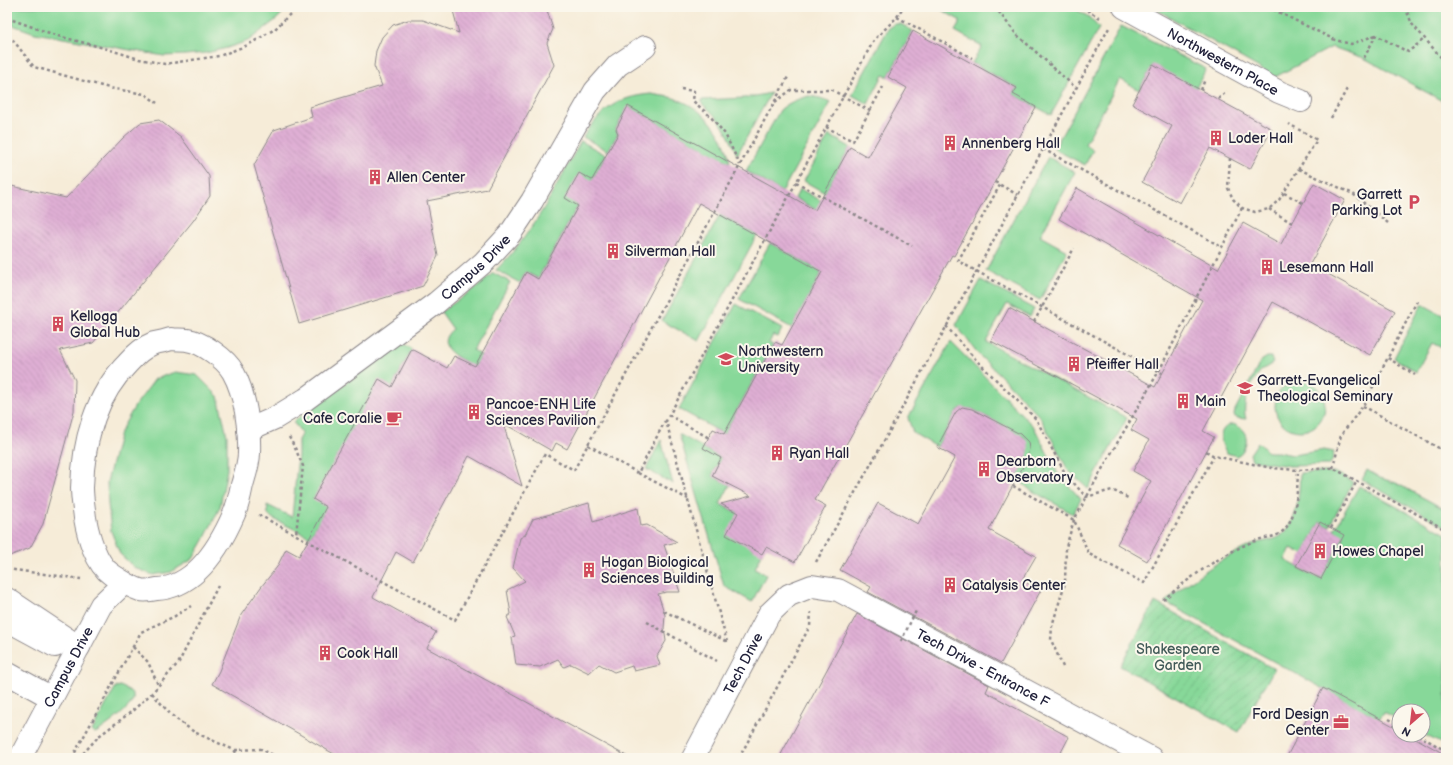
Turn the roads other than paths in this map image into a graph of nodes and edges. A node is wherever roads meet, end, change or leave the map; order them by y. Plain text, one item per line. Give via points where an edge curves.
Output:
1 (1124, 7) edge
2 (645, 47) dead end
3 (1301, 101) dead end
4 (248, 430) junction
5 (124, 583) junction
6 (812, 586) joint
7 (7, 599) edge
8 (7, 620) edge
9 (76, 652) junction
10 (7, 673) edge
11 (52, 698) junction
12 (20, 758) edge
13 (693, 758) edge
14 (1151, 758) edge

1 - 3 lane, Northwestern Place via 1278,92
2 - 4 lane, Campus Drive via 618,65 595,90 532,201 510,234 484,262 436,303 306,399 275,418
4 - 5 lane via 249,454 235,513 219,544 200,568 181,583 164,589 141,590
4 - 5 lane via 244,403 232,370 204,346 187,340 154,344 137,353 122,369 107,389 91,427 85,450 82,488 87,527 93,549 107,571
5 - 9 lane, Campus Drive via 101,605
6 - 13 lane, Tech Drive via 789,595 770,614
6 - 14 lane, Tech Drive - Entrance F via 838,590
7 - 9 lane
8 - 9 lane
9 - 11 lane, Campus Drive
10 - 11 lane
11 - 12 lane, Campus Drive

